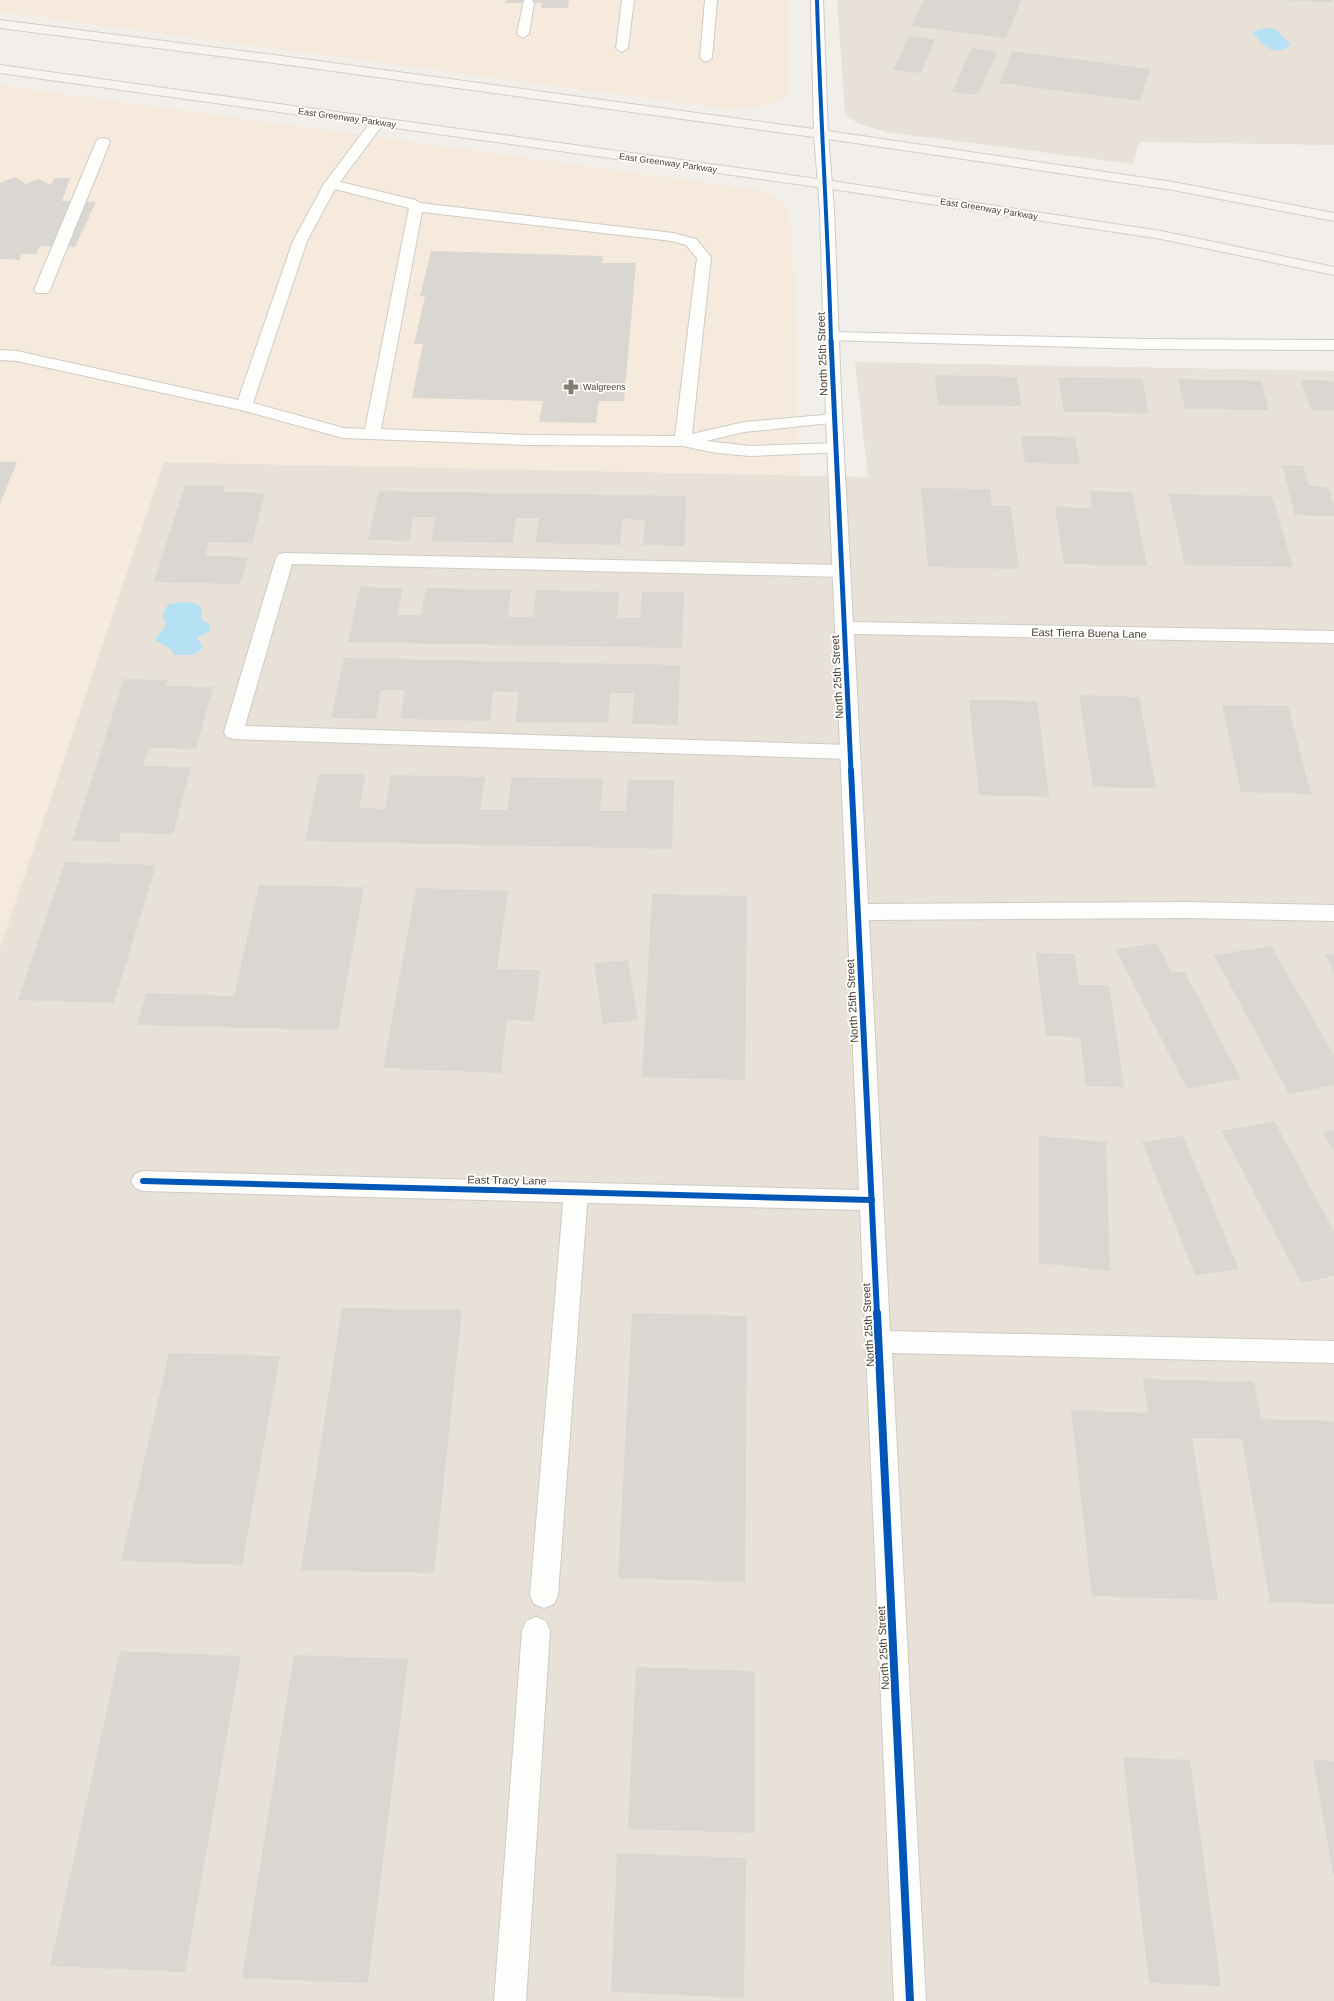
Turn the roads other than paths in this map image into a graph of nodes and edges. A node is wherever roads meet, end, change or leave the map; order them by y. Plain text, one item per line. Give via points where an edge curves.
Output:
1 (628, 0) edge
2 (710, 0) edge
3 (817, 0) edge
4 (528, 3) dead end
5 (0, 24) edge
6 (523, 34) dead end
7 (622, 48) dead end
8 (706, 58) dead end
9 (0, 69) edge
10 (377, 123) junction
11 (821, 134) junction
12 (103, 142) dead end
13 (331, 184) junction
14 (825, 184) junction
15 (416, 207) junction
16 (1334, 217) edge
17 (1334, 271) edge
18 (42, 290) dead end
19 (831, 337) junction
20 (1334, 345) edge
21 (0, 355) edge
22 (244, 406) junction
23 (834, 419) junction
24 (372, 434) junction
25 (683, 441) junction
26 (836, 448) junction
27 (842, 571) junction
28 (845, 628) junction
29 (1334, 637) edge
30 (850, 752) junction
31 (858, 912) junction
32 (1334, 913) edge
33 (143, 1181) dead end
34 (576, 1192) junction
35 (872, 1200) junction
36 (878, 1342) junction
37 (1334, 1352) edge
38 (544, 1595) dead end
39 (536, 1631) dead end
40 (510, 2001) edge
41 (910, 2001) edge

1 - 7 street
2 - 8 street
3 - 11 street, North 25th Street
4 - 6 street
5 - 11 main road
9 - 10 main road, East Greenway Parkway
10 - 13 street
10 - 14 main road, East Greenway Parkway
11 - 14 street, North 25th Street
11 - 16 main road via 1173,186
12 - 18 street
13 - 15 street
13 - 22 street via 300,241
14 - 17 main road, East Greenway Parkway via 1161,235
14 - 19 street, North 25th Street
15 - 24 street
15 - 25 street via 673,237 691,242 704,257
19 - 20 street via 1145,344
19 - 23 street, North 25th Street
21 - 22 street via 17,356
22 - 24 street via 343,433
23 - 25 street via 744,427
23 - 26 street, North 25th Street
24 - 25 street via 527,440
25 - 26 street via 716,448 750,451
26 - 27 street, North 25th Street
27 - 28 street, North 25th Street
27 - 30 street via 285,558 234,732
28 - 29 street, East Tierra Buena Lane
28 - 30 street, North 25th Street
30 - 31 street, North 25th Street
31 - 32 street via 1186,910
31 - 35 street, North 25th Street
33 - 34 street, East Tracy Lane
34 - 35 street, East Tracy Lane
34 - 38 street
35 - 36 street, North 25th Street
36 - 37 street
36 - 41 street, North 25th Street
39 - 40 street

